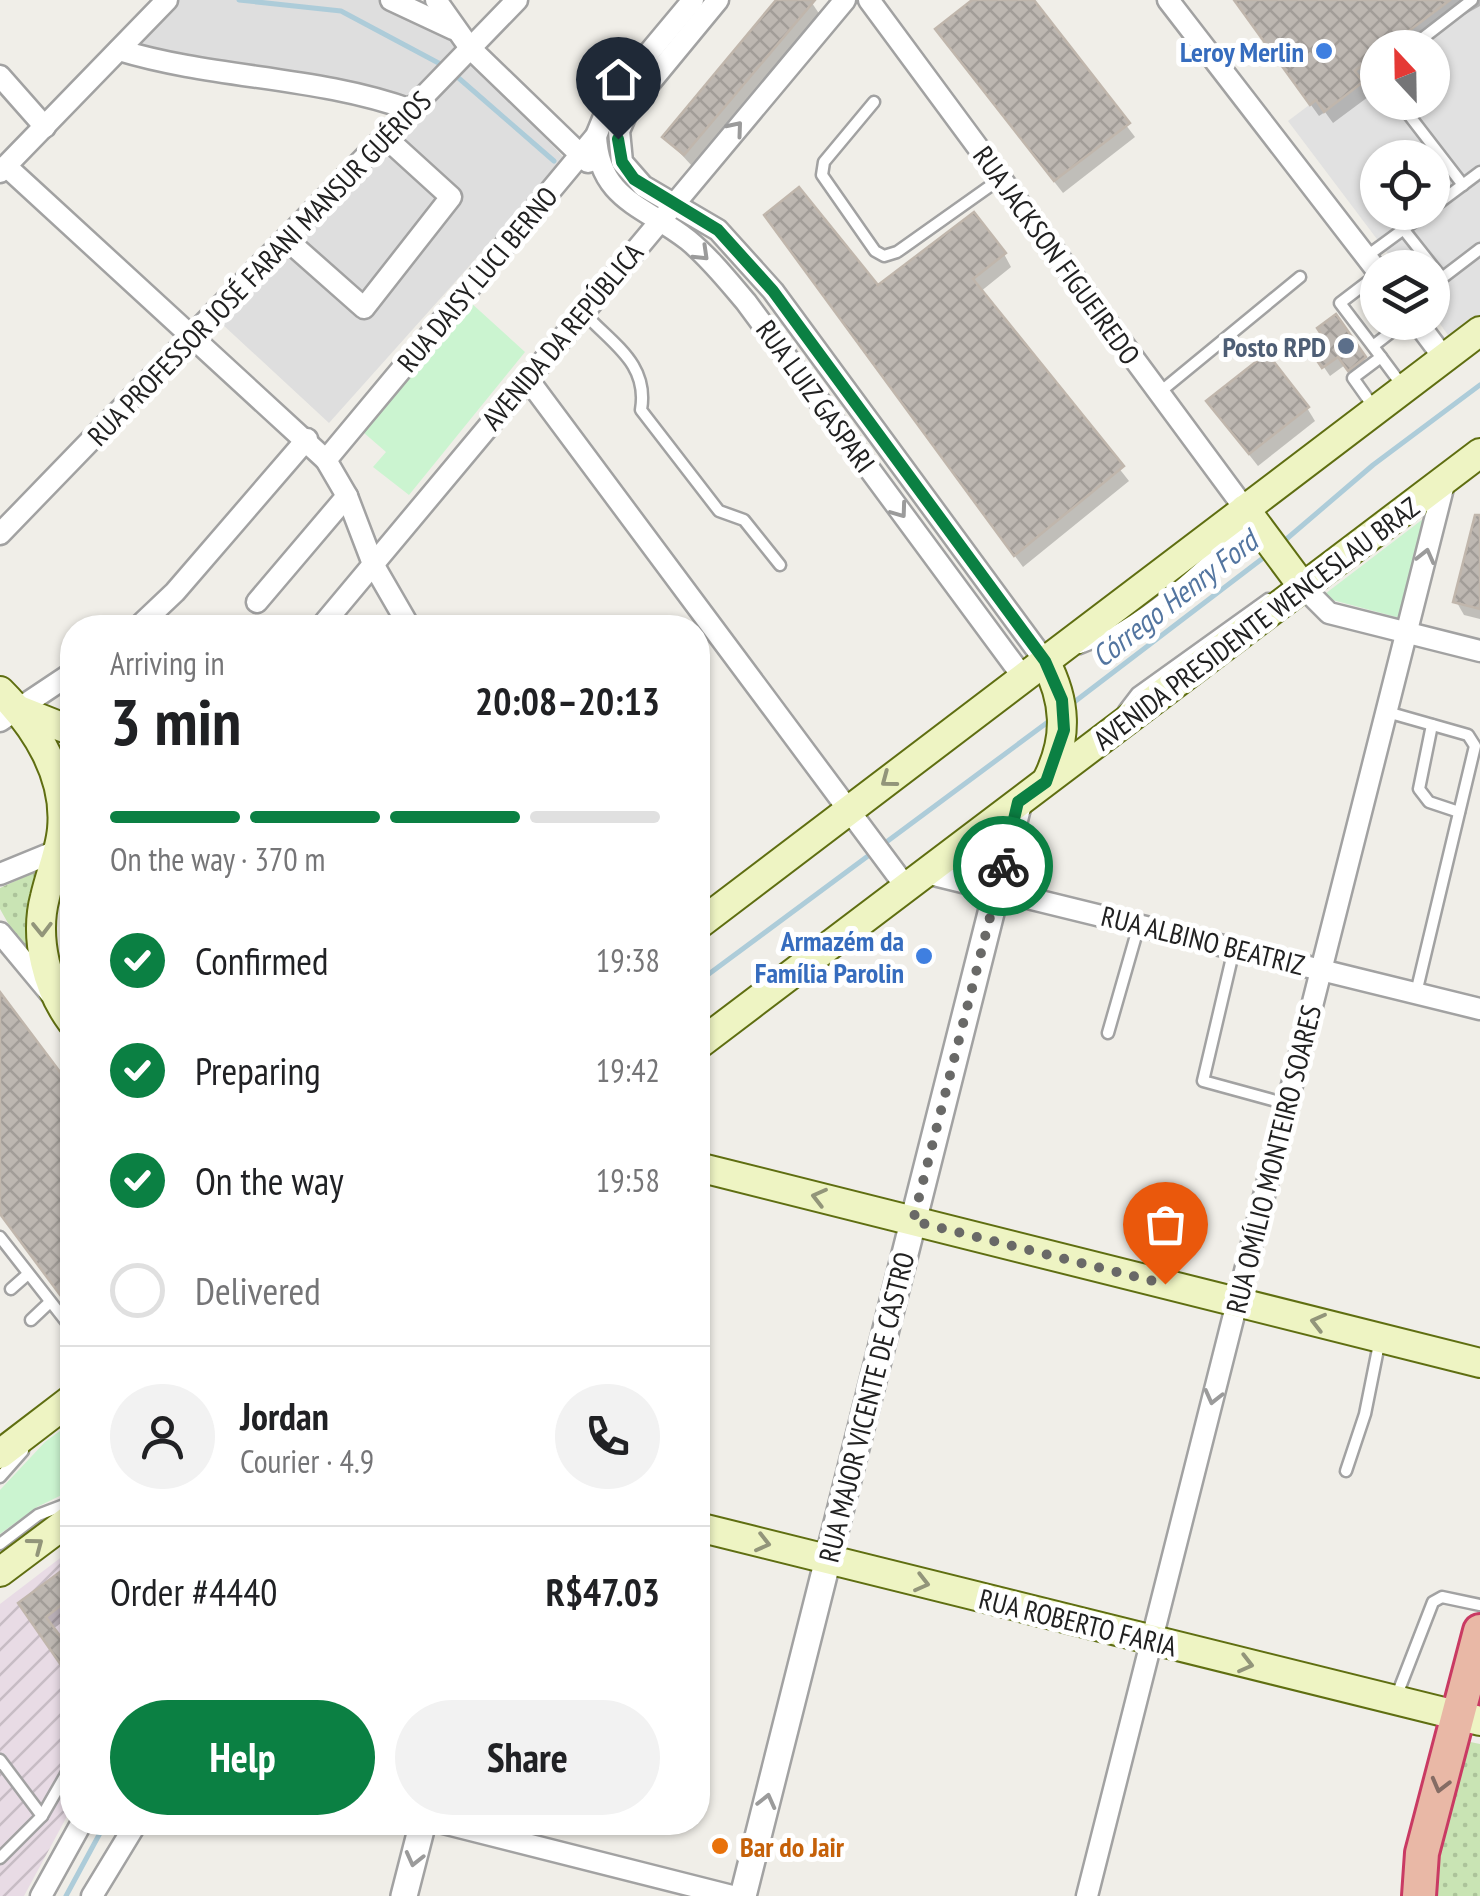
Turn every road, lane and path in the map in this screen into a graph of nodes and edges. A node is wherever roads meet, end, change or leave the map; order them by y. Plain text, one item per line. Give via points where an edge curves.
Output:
1 (167, 0) edge
2 (391, 0) edge
3 (436, 0) edge
4 (517, 0) edge
5 (693, 0) edge
6 (718, 0) edge
7 (845, 0) edge
8 (869, 0) edge
9 (1168, 0) edge
10 (1472, 0) edge
11 (456, 30) junction
12 (1433, 30) edge
13 (119, 50) junction
14 (458, 61) junction
15 (0, 76) edge
16 (874, 102) dead end
17 (411, 110) junction
18 (1414, 120) edge
19 (44, 126) junction
20 (596, 136) junction
21 (385, 137) junction
22 (581, 155) junction
23 (3, 169) edge
24 (1480, 172) edge
25 (606, 179) junction
26 (1000, 179) junction
27 (1463, 185) junction
28 (1450, 195) edge
29 (673, 202) junction
30 (658, 220) junction
31 (1404, 230) joint
32 (286, 239) junction
33 (1480, 249) edge
34 (1360, 250) edge
35 (1388, 250) edge
36 (1300, 277) dead end
37 (1360, 282) edge
38 (582, 312) junction
39 (1360, 329) edge
40 (1480, 331) edge
41 (194, 336) junction
42 (1368, 340) edge
43 (1381, 340) edge
44 (1430, 340) edge
45 (1480, 345) edge
46 (1373, 346) junction
47 (1381, 357) junction
48 (1444, 358) junction
49 (527, 378) junction
50 (1404, 388) junction
51 (1159, 393) junction
52 (1376, 410) junction
53 (307, 439) junction
54 (1480, 441) edge
55 (1480, 454) edge
56 (326, 460) junction
57 (1445, 480) junction
58 (347, 496) junction
59 (1251, 517) junction
60 (0, 534) edge
61 (373, 564) junction
62 (780, 564) dead end
63 (1298, 580) junction
64 (257, 602) dead end
65 (151, 615) edge
66 (331, 615) edge
67 (402, 615) edge
68 (703, 615) edge
69 (710, 624) edge
70 (1406, 632) junction
71 (1480, 651) edge
72 (1040, 670) junction
73 (60, 679) edge
74 (6, 708) edge
75 (1386, 712) junction
76 (1432, 725) junction
77 (60, 727) edge
78 (60, 771) edge
79 (1051, 771) junction
80 (1018, 802) junction
81 (1459, 812) junction
82 (853, 817) junction
83 (60, 849) edge
84 (60, 866) edge
85 (0, 874) edge
86 (907, 875) junction
87 (997, 889) junction
88 (710, 917) edge
89 (1140, 924) junction
90 (0, 933) edge
91 (1234, 948) junction
92 (1321, 969) junction
93 (60, 993) edge
94 (1416, 993) junction
95 (60, 1006) edge
96 (1480, 1008) edge
97 (1108, 1033) dead end
98 (710, 1035) edge
99 (1287, 1104) junction
100 (710, 1170) edge
101 (913, 1221) junction
102 (2, 1245) edge
103 (28, 1274) junction
104 (11, 1289) dead end
105 (50, 1302) junction
106 (1237, 1302) junction
107 (60, 1315) edge
108 (31, 1320) dead end
109 (1380, 1338) junction
110 (1480, 1363) edge
111 (60, 1408) edge
112 (60, 1410) edge
113 (0, 1454) edge
114 (1346, 1471) dead end
115 (0, 1477) edge
116 (60, 1507) edge
117 (60, 1527) edge
118 (710, 1530) edge
119 (0, 1544) edge
120 (828, 1560) junction
121 (0, 1572) edge
122 (1480, 1605) edge
123 (1480, 1631) edge
124 (1152, 1640) junction
125 (1395, 1700) junction
126 (1472, 1711) edge
127 (0, 1760) edge
128 (60, 1785) edge
129 (42, 1816) junction
130 (75, 1835) edge
131 (129, 1835) edge
132 (420, 1835) edge
133 (490, 1835) edge
134 (1422, 1853) junction
135 (0, 1858) edge
136 (41, 1896) edge
137 (92, 1896) edge
138 (404, 1896) edge
139 (732, 1896) edge
140 (743, 1896) edge
141 (1087, 1896) edge
142 (1411, 1896) edge
143 (1419, 1896) edge

1 - 13 street
2 - 11 street
3 - 11 street, RUA LUIZ GASPARI
4 - 14 street, RUA PROFESSOR JOSÉ FARANI MANSUR GUÉRIOS
5 - 20 street, RUA DAISY LUCI BERNO via 612,97
6 - 29 street, RUA LUIZ GASPARI via 629,108 618,139 628,172
29 -> 7 street, AVENIDA DA REPÚBLICA
8 - 26 street, RUA JACKSON FIGUEIREDO
9 - 34 street
10 - 12 lane
11 - 14 street, RUA LUIZ GASPARI
13 - 17 street
13 - 19 street
14 - 17 street, RUA PROFESSOR JOSÉ FARANI MANSUR GUÉRIOS
14 - 22 street, RUA LUIZ GASPARI
15 - 19 street
16 - 26 lane via 824,162 822,175 875,251 898,252
17 - 21 street, RUA PROFESSOR JOSÉ FARANI MANSUR GUÉRIOS
18 - 27 lane
19 - 23 street
20 - 22 street, RUA DAISY LUCI BERNO
20 - 25 street
21 - 32 street, RUA PROFESSOR JOSÉ FARANI MANSUR GUÉRIOS
21 - 32 street via 451,197 364,308
22 - 25 street, RUA LUIZ GASPARI
22 - 56 street, RUA DAISY LUCI BERNO
23 - 41 street
24 - 27 lane
25 - 30 street, RUA LUIZ GASPARI
26 - 51 street, RUA JACKSON FIGUEIREDO
27 - 28 lane
29 - 30 street, AVENIDA DA REPÚBLICA
29 - 72 street, RUA LUIZ GASPARI via 718,230 773,291
30 - 38 street, AVENIDA DA REPÚBLICA
30 -> 72 street, RUA LUIZ GASPARI via 700,251 746,302
31 - 33 lane via 1442,278
31 - 35 lane
32 - 41 street, RUA PROFESSOR JOSÉ FARANI MANSUR GUÉRIOS
36 - 51 lane
37 - 39 lane via 1340,303
38 - 49 street, AVENIDA DA REPÚBLICA
38 - 62 lane via 632,361 645,387 642,410 719,511 744,520
40 - 48 main road
41 - 53 street
41 - 60 street, RUA PROFESSOR JOSÉ FARANI MANSUR GUÉRIOS
42 - 46 lane
43 - 46 lane
44 - 48 street
45 - 59 lane
46 - 47 lane
47 - 50 lane
47 - 52 lane via 1352,378
48 - 50 main road
49 - 61 street, AVENIDA DA REPÚBLICA
49 - 68 street
50 - 52 main road
51 - 59 street, RUA JACKSON FIGUEIREDO
52 - 59 main road
53 - 56 street
53 - 65 street
54 - 63 lane
55 - 57 main road, AVENIDA PRESIDENTE WENCESLAU BRAZ
56 - 58 street
57 - 63 main road, AVENIDA PRESIDENTE WENCESLAU BRAZ
70 -> 57 street, RUA OMÍLIO MONTEIRO SOARES
58 - 61 street
58 - 64 street
59 - 63 main road
59 - 72 main road
61 - 66 street, AVENIDA DA REPÚBLICA
61 - 67 street
63 - 70 street via 1323,610
63 - 79 main road, AVENIDA PRESIDENTE WENCESLAU BRAZ via 1102,739
69 - 82 street
70 - 71 street
70 - 75 street, RUA OMÍLIO MONTEIRO SOARES
72 - 79 main road via 1062,700 1064,730
72 -> 82 main road
73 - 74 street
74 - 77 main road
74 - 78 main road
75 - 76 lane
75 - 92 street, RUA OMÍLIO MONTEIRO SOARES
76 - 81 lane via 1419,789 1429,802
76 - 81 lane via 1473,739
79 - 80 main road, AVENIDA PRESIDENTE WENCESLAU BRAZ
80 - 86 main road, AVENIDA PRESIDENTE WENCESLAU BRAZ
80 - 87 street, RUA MAJOR VICENTE DE CASTRO
81 - 94 lane
82 - 86 street
82 - 88 main road
83 - 85 street
84 -> 93 main road via 40,930
86 - 87 street, RUA ALBINO BEATRIZ
86 - 98 main road, AVENIDA PRESIDENTE WENCESLAU BRAZ
87 - 89 street, RUA ALBINO BEATRIZ
87 - 101 street, RUA MAJOR VICENTE DE CASTRO
89 - 91 street, RUA ALBINO BEATRIZ
89 - 97 lane
90 - 95 street
91 - 92 street, RUA ALBINO BEATRIZ
91 - 99 lane via 1203,1080
92 - 94 street, RUA ALBINO BEATRIZ
92 - 99 street, RUA OMÍLIO MONTEIRO SOARES
94 - 96 street, RUA ALBINO BEATRIZ
99 - 106 street, RUA OMÍLIO MONTEIRO SOARES
101 -> 100 main road
101 - 106 main road
101 - 120 street, RUA MAJOR VICENTE DE CASTRO
102 - 103 lane
103 - 104 lane
103 - 105 lane
105 - 107 lane
105 - 108 lane
109 -> 106 main road
106 -> 124 street, RUA OMÍLIO MONTEIRO SOARES
109 - 110 main road
109 - 114 lane
111 - 113 main road
112 - 115 lane
116 - 119 lane
121 -> 117 main road
118 -> 120 main road, RUA ROBERTO FARIA
120 -> 124 main road, RUA ROBERTO FARIA
140 -> 120 street, RUA MAJOR VICENTE DE CASTRO
122 - 125 lane via 1442,1596 1433,1602
123 - 126 highway
124 -> 125 main road, RUA ROBERTO FARIA
124 - 141 street, RUA OMÍLIO MONTEIRO SOARES
125 - 126 main road, RUA ROBERTO FARIA
126 -> 134 highway
127 - 129 lane
128 - 129 lane
129 - 135 lane
130 - 136 street
131 - 137 street
132 -> 138 street
133 - 139 street
134 - 142 main road
134 - 143 highway

